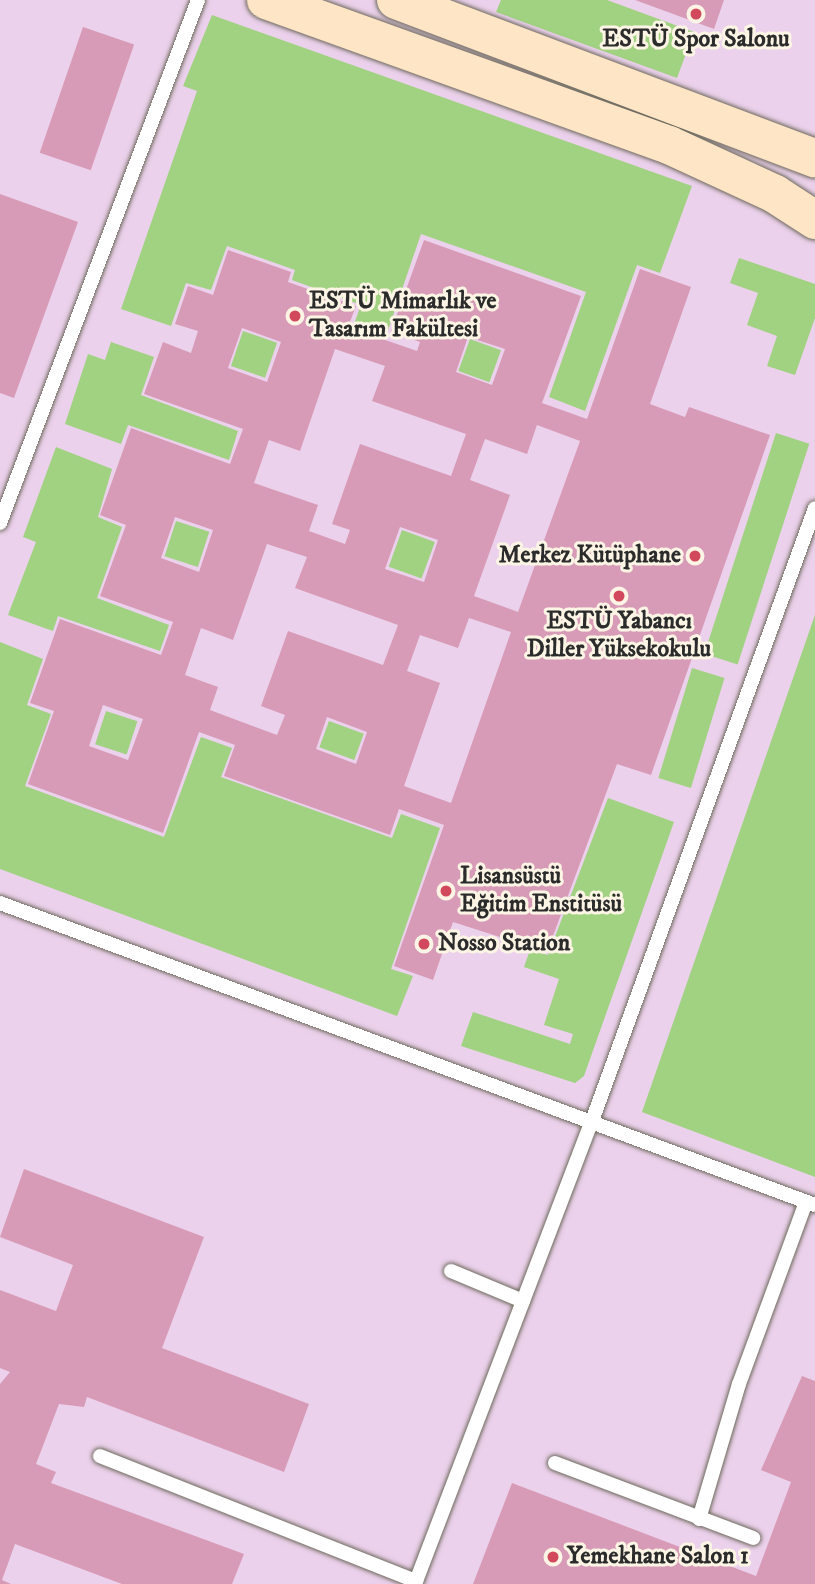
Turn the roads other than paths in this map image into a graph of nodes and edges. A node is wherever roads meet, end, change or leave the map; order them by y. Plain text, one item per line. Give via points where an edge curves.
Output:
1 (198, 0) edge
2 (266, 0) edge
3 (396, 0) edge
4 (815, 158) edge
5 (815, 220) edge
6 (815, 508) edge
7 (0, 523) edge
8 (0, 903) edge
9 (592, 1121) junction
10 (811, 1203) edge
11 (451, 1271) dead end
12 (523, 1301) junction
13 (100, 1456) dead end
14 (555, 1464) dead end
15 (699, 1519) junction
16 (753, 1538) dead end
17 (416, 1582) edge

1 - 7 lane
2 - 5 street via 669,145 775,194
3 - 4 street
6 - 9 lane
8 - 9 lane
9 - 10 lane
9 - 12 lane
10 - 15 lane via 739,1384
11 - 12 lane
12 - 17 lane
13 - 17 lane
14 - 15 lane
15 - 16 lane

